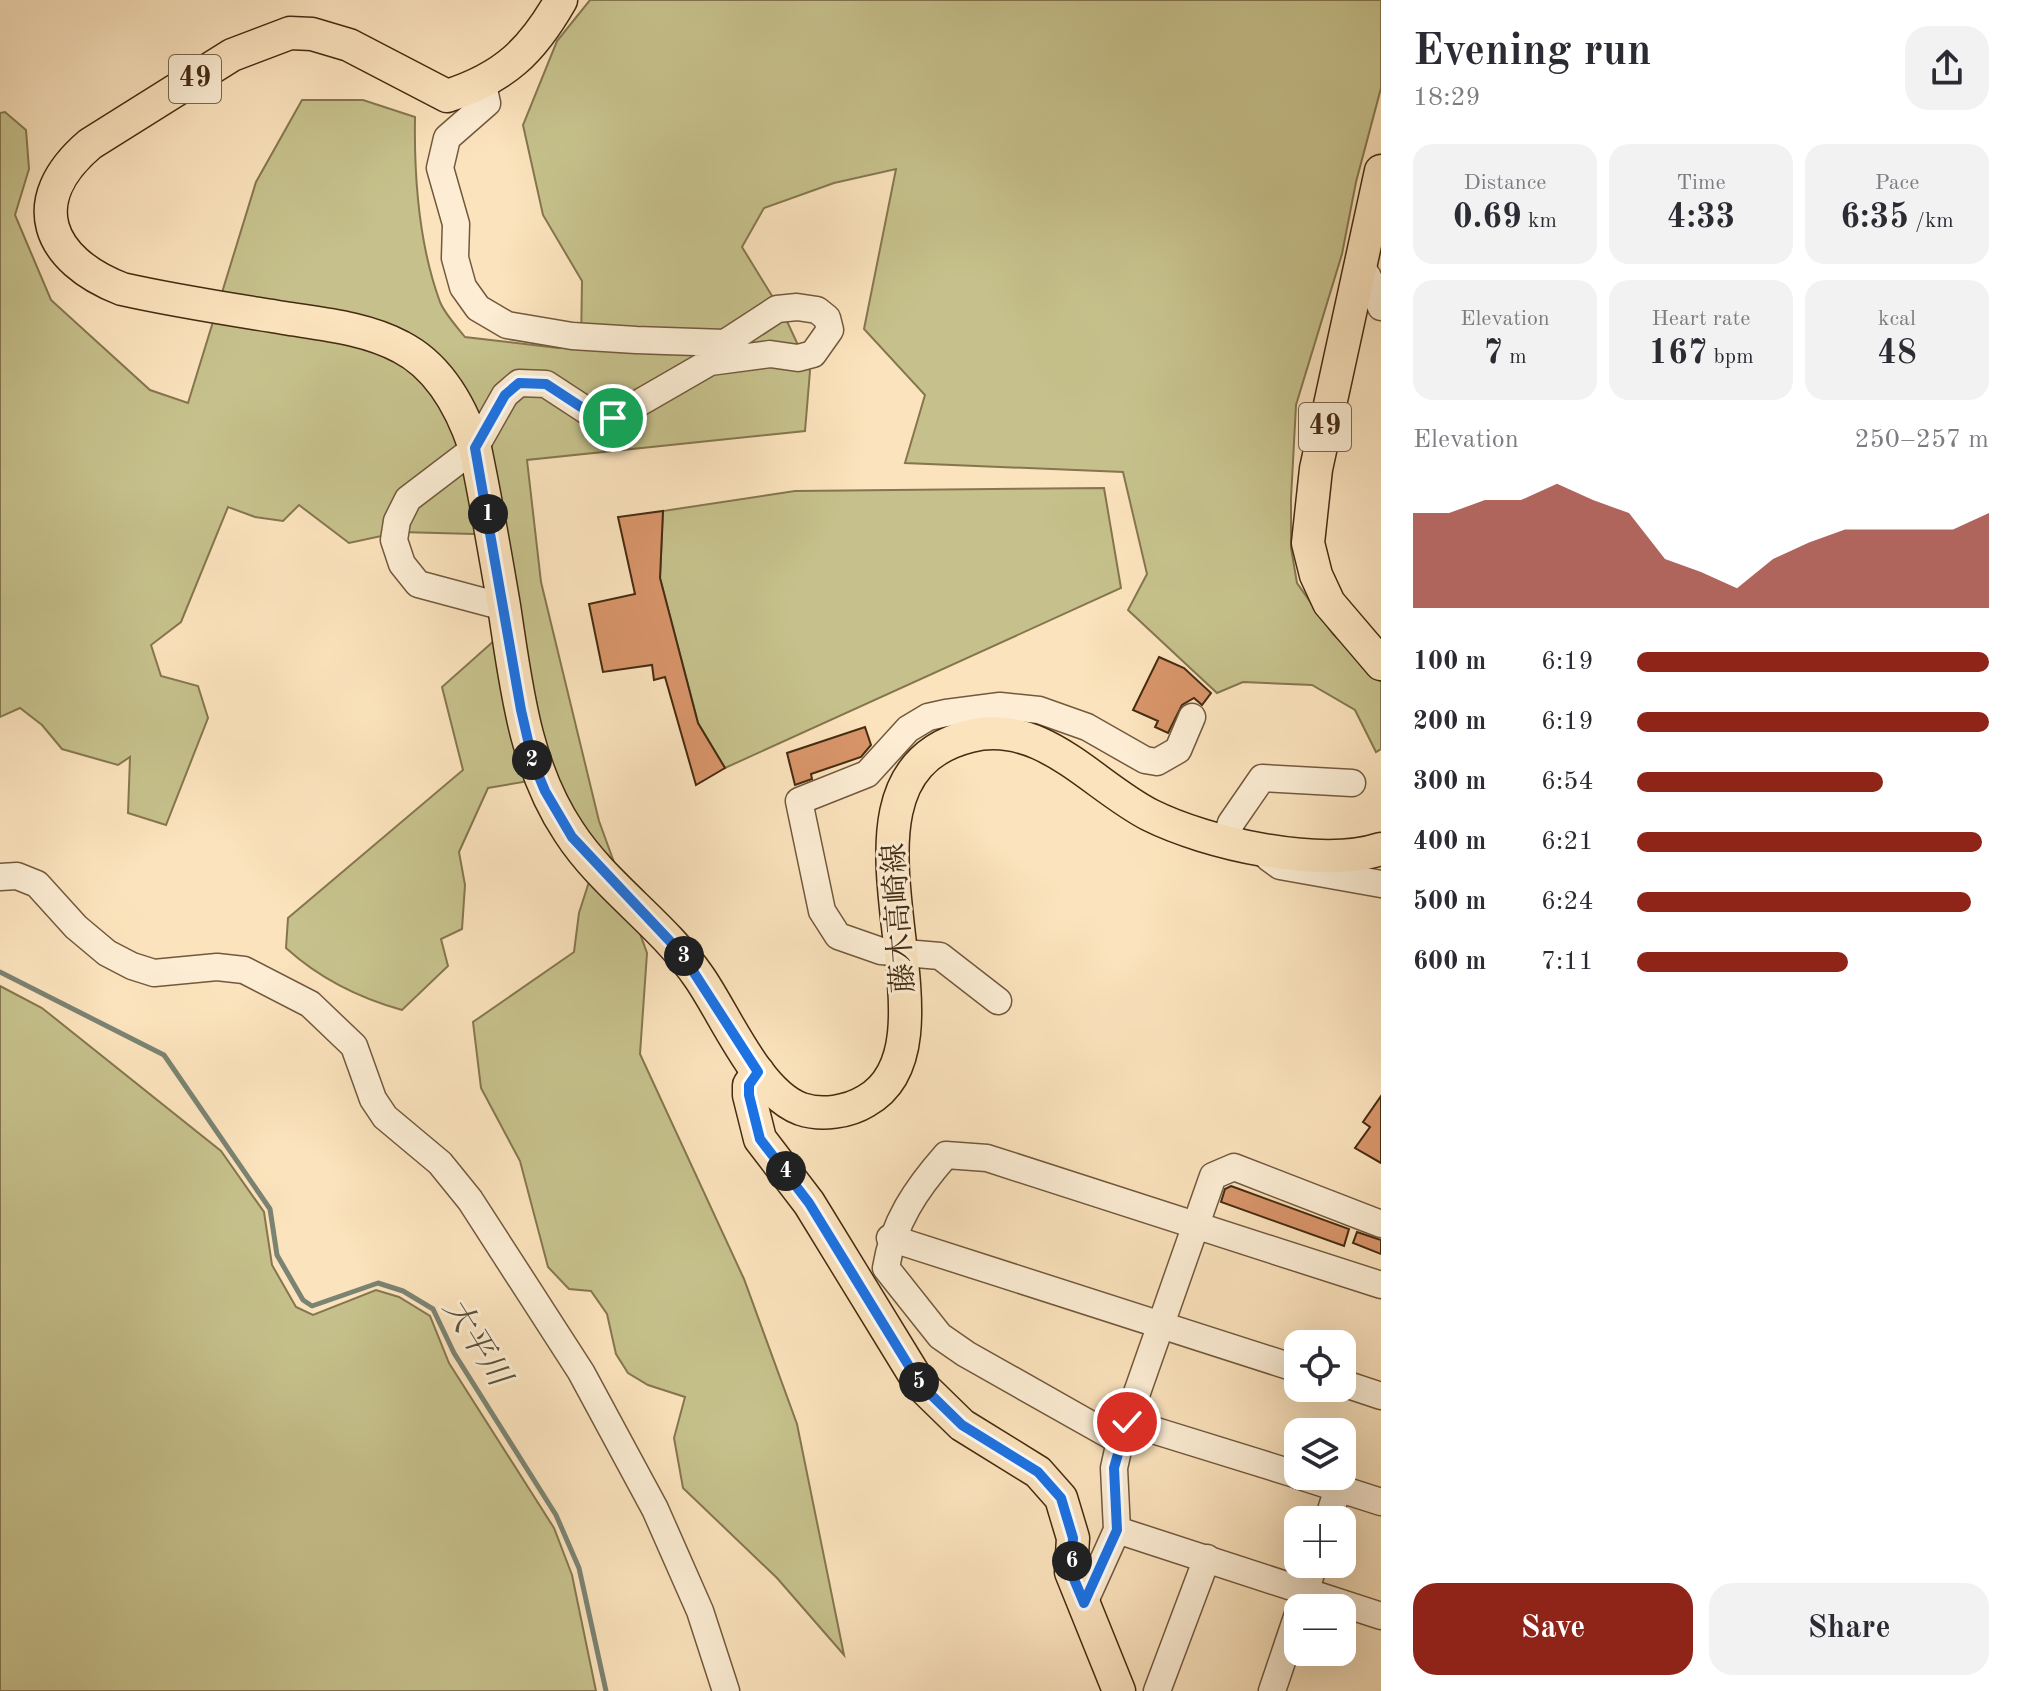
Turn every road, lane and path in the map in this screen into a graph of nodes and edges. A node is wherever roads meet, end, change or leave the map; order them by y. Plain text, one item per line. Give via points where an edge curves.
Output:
1 (561, 0) edge
2 (483, 85) junction
3 (1381, 171) edge
4 (1360, 271) junction
5 (1381, 307) edge
6 (475, 448) junction
7 (504, 607) junction
8 (1381, 664) edge
9 (1192, 717) dead end
10 (962, 724) junction
11 (1352, 783) dead end
12 (1226, 840) junction
13 (1264, 849) junction
14 (1381, 849) edge
15 (0, 877) edge
16 (1381, 884) edge
17 (900, 951) junction
18 (998, 1001) dead end
19 (758, 1072) junction
20 (1381, 1224) edge
21 (1197, 1227) junction
22 (890, 1238) junction
23 (1381, 1285) edge
24 (1162, 1324) junction
25 (1284, 1364) edge
26 (1356, 1388) edge
27 (1381, 1396) edge
28 (1124, 1431) junction
29 (1284, 1472) edge
30 (1344, 1490) edge
31 (1381, 1502) edge
32 (1117, 1530) junction
33 (1207, 1558) junction
34 (1284, 1596) edge
35 (1084, 1603) junction
36 (1356, 1612) edge
37 (1381, 1616) edge
38 (1284, 1655) edge
39 (726, 1691) edge
40 (1119, 1691) edge
41 (1157, 1691) edge
42 (1272, 1691) edge

1 - 2 main road, 49 via 529,47
2 - 6 main road, 藤木高崎線 / 49 via 447,96 349,45 290,33 232,55 90,144 72,159 51,210 54,232 76,266 93,278 122,289 383,339 420,360 454,399
2 - 6 street via 487,103 447,138 440,168 456,224 455,258 463,287 478,308 507,325 572,336 725,343 777,309 797,307 817,310 827,318 830,330 813,354 710,362 613,418 598,418 546,384 519,383 505,395
3 - 4 main road, 49
4 - 5 street via 1367,275
4 - 8 main road, 49 via 1316,469 1308,543 1329,603
6 - 7 main road, 藤木高崎線 / 49
6 - 7 street via 408,499 394,540 402,564 418,584
7 - 19 main road, 藤木高崎線 / 49 via 533,762 557,814 572,837 682,954
9 - 10 street via 1178,750 1157,762 1054,714 1011,706
10 - 12 main road, 藤木高崎線 / 49 via 1045,745 1151,816
10 - 17 main road, 藤木高崎線 / 49 via 913,776 898,811 892,865
10 - 17 street via 928,717 908,729 867,774 799,801 825,918 847,940
11 - 12 street via 1262,778 1231,823
12 - 13 main road, 藤木高崎線 / 49
13 - 14 main road, 藤木高崎線 / 49 via 1321,856
13 - 16 street via 1280,866
15 - 39 street via 17,876 37,884 76,927 132,966 154,973 244,970 310,1004 354,1046 385,1117 440,1163 470,1200 581,1372 655,1509 700,1611
17 - 18 street via 940,956
17 - 19 main road, 藤木高崎線 / 49 via 906,1027 900,1059 883,1090 856,1107 820,1112 780,1097
19 - 35 main road via 749,1095 760,1139 809,1203 920,1384 962,1425 1038,1472 1061,1498 1073,1538 1071,1572
20 - 21 street via 1234,1167 1213,1176
21 - 22 street via 987,1158 946,1155
21 - 23 street
21 - 24 street
22 - 24 street
22 - 28 street via 886,1268 940,1336 966,1354
24 - 25 street
24 - 28 street
26 - 27 street
28 - 29 street
28 - 32 street via 1114,1468
30 - 31 street
32 - 33 street
32 - 35 street
33 - 34 street
33 - 41 street
35 - 40 main road
36 - 37 street
38 - 42 street

